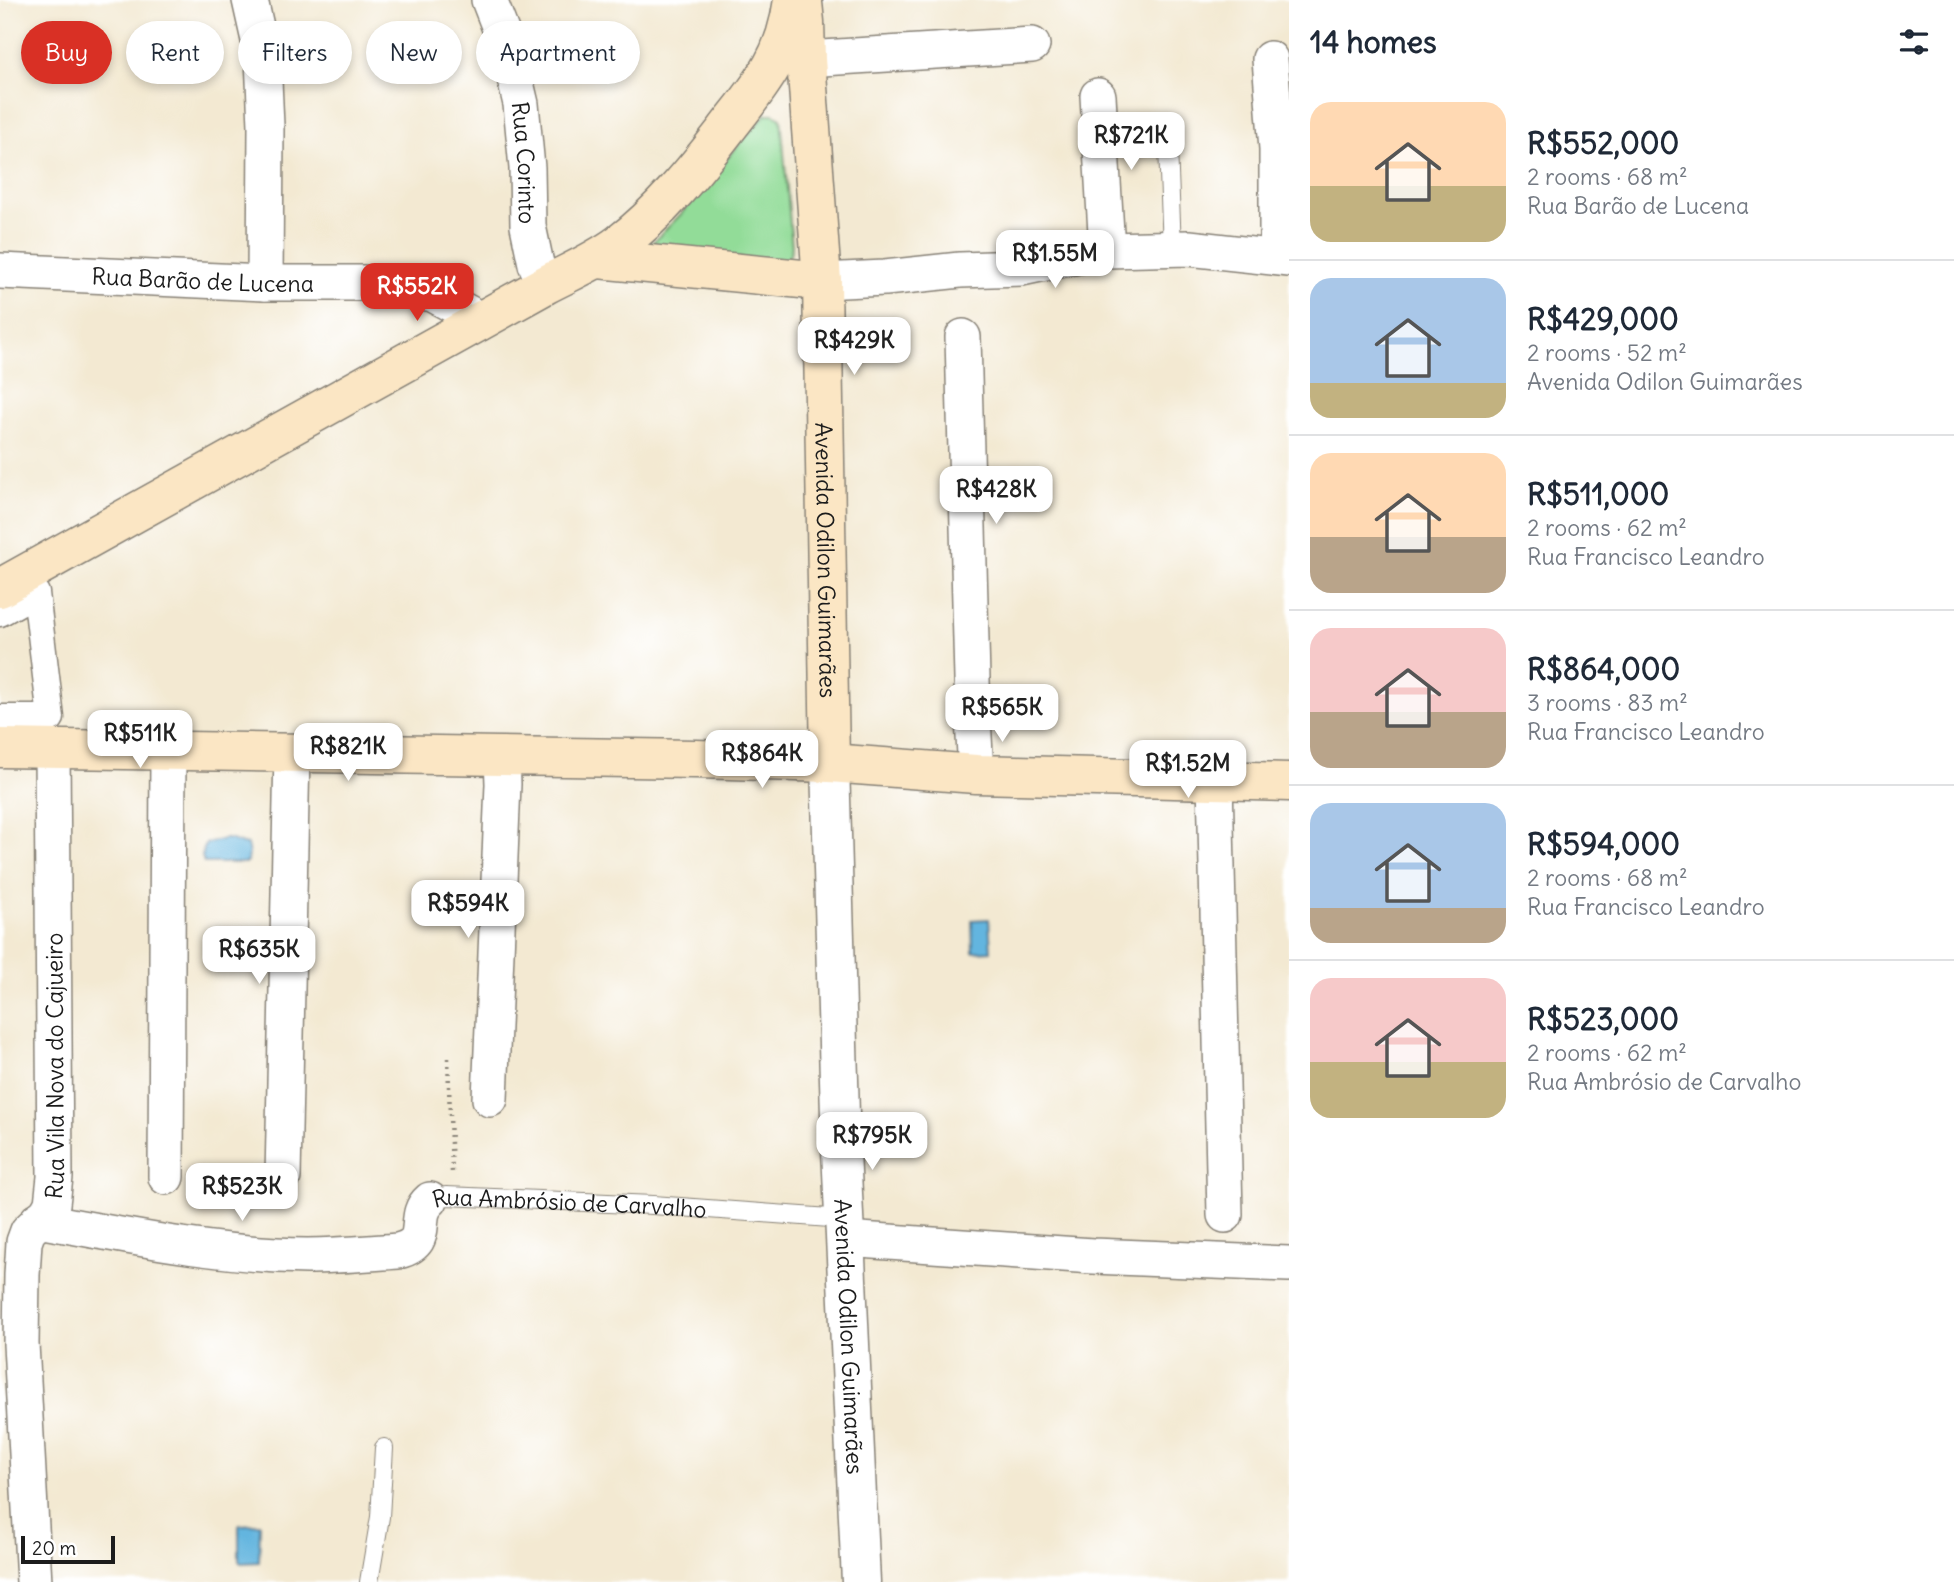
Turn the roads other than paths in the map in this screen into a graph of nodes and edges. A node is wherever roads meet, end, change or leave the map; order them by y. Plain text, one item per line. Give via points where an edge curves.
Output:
1 (250, 0) edge
2 (489, 0) edge
3 (793, 0) edge
4 (802, 0) edge
5 (1032, 45) dead end
6 (806, 59) junction
7 (1270, 59) dead end
8 (1098, 96) dead end
9 (1167, 122) dead end
10 (1172, 248) junction
11 (1107, 250) junction
12 (1283, 258) edge
13 (598, 259) junction
14 (0, 271) edge
15 (822, 281) junction
16 (265, 283) junction
17 (545, 285) junction
18 (479, 323) junction
19 (963, 337) dead end
20 (0, 588) edge
21 (0, 613) edge
22 (0, 718) edge
23 (0, 748) edge
24 (52, 749) junction
25 (168, 751) junction
26 (292, 753) junction
27 (502, 755) junction
28 (830, 763) junction
29 (976, 774) junction
30 (1216, 780) junction
31 (1289, 782) edge
32 (490, 1100) dead end
33 (166, 1177) dead end
34 (283, 1177) dead end
35 (441, 1198) joint
36 (1225, 1215) dead end
37 (38, 1220) junction
38 (845, 1229) junction
39 (1289, 1264) edge
40 (11, 1347) edge
41 (384, 1448) dead end
42 (34, 1582) edge
43 (369, 1582) edge
44 (861, 1582) edge

1 - 16 street via 263,58
2 - 17 street, Rua Corinto via 508,49 521,104 528,226
3 - 13 main road via 773,64 757,90 656,211
4 - 6 main road, Avenida Odilon Guimarães
5 - 6 street
6 - 15 main road, Avenida Odilon Guimarães
7 - 12 street
8 - 11 street
9 - 10 lane
10 - 11 street
10 - 12 street
11 - 15 street via 1022,268
13 - 15 main road
13 - 17 main road
14 - 16 street, Rua Barão de Lucena
15 - 28 main road, Avenida Odilon Guimarães
16 - 18 street, Rua Barão de Lucena via 365,283 433,294
17 - 18 main road
18 - 20 main road
19 - 29 street
21 - 22 street via 36,593 51,718
23 - 24 main road
24 - 25 main road
24 - 37 street, Rua Vila Nova do Cajueiro via 55,1177 52,1204
25 - 26 main road
25 - 33 street
26 - 27 main road
26 - 34 street
27 - 28 main road
27 - 32 street
28 - 29 main road
28 - 38 street, Avenida Odilon Guimarães
29 - 30 main road
30 - 31 main road
30 - 36 street
35 - 37 street, Rua Ambrósio de Carvalho via 424,1205 417,1241 411,1247 385,1252 307,1256 230,1251
35 - 38 lane, Rua Ambrósio de Carvalho via 653,1205
37 - 40 street, Rua Vila Nova do Cajueiro via 24,1242
38 - 39 street, Rua Ambrósio de Carvalho via 1093,1256
38 - 44 street, Avenida Odilon Guimarães
40 - 42 street, Rua Vila Nova do Cajueiro
41 - 43 lane via 380,1517

